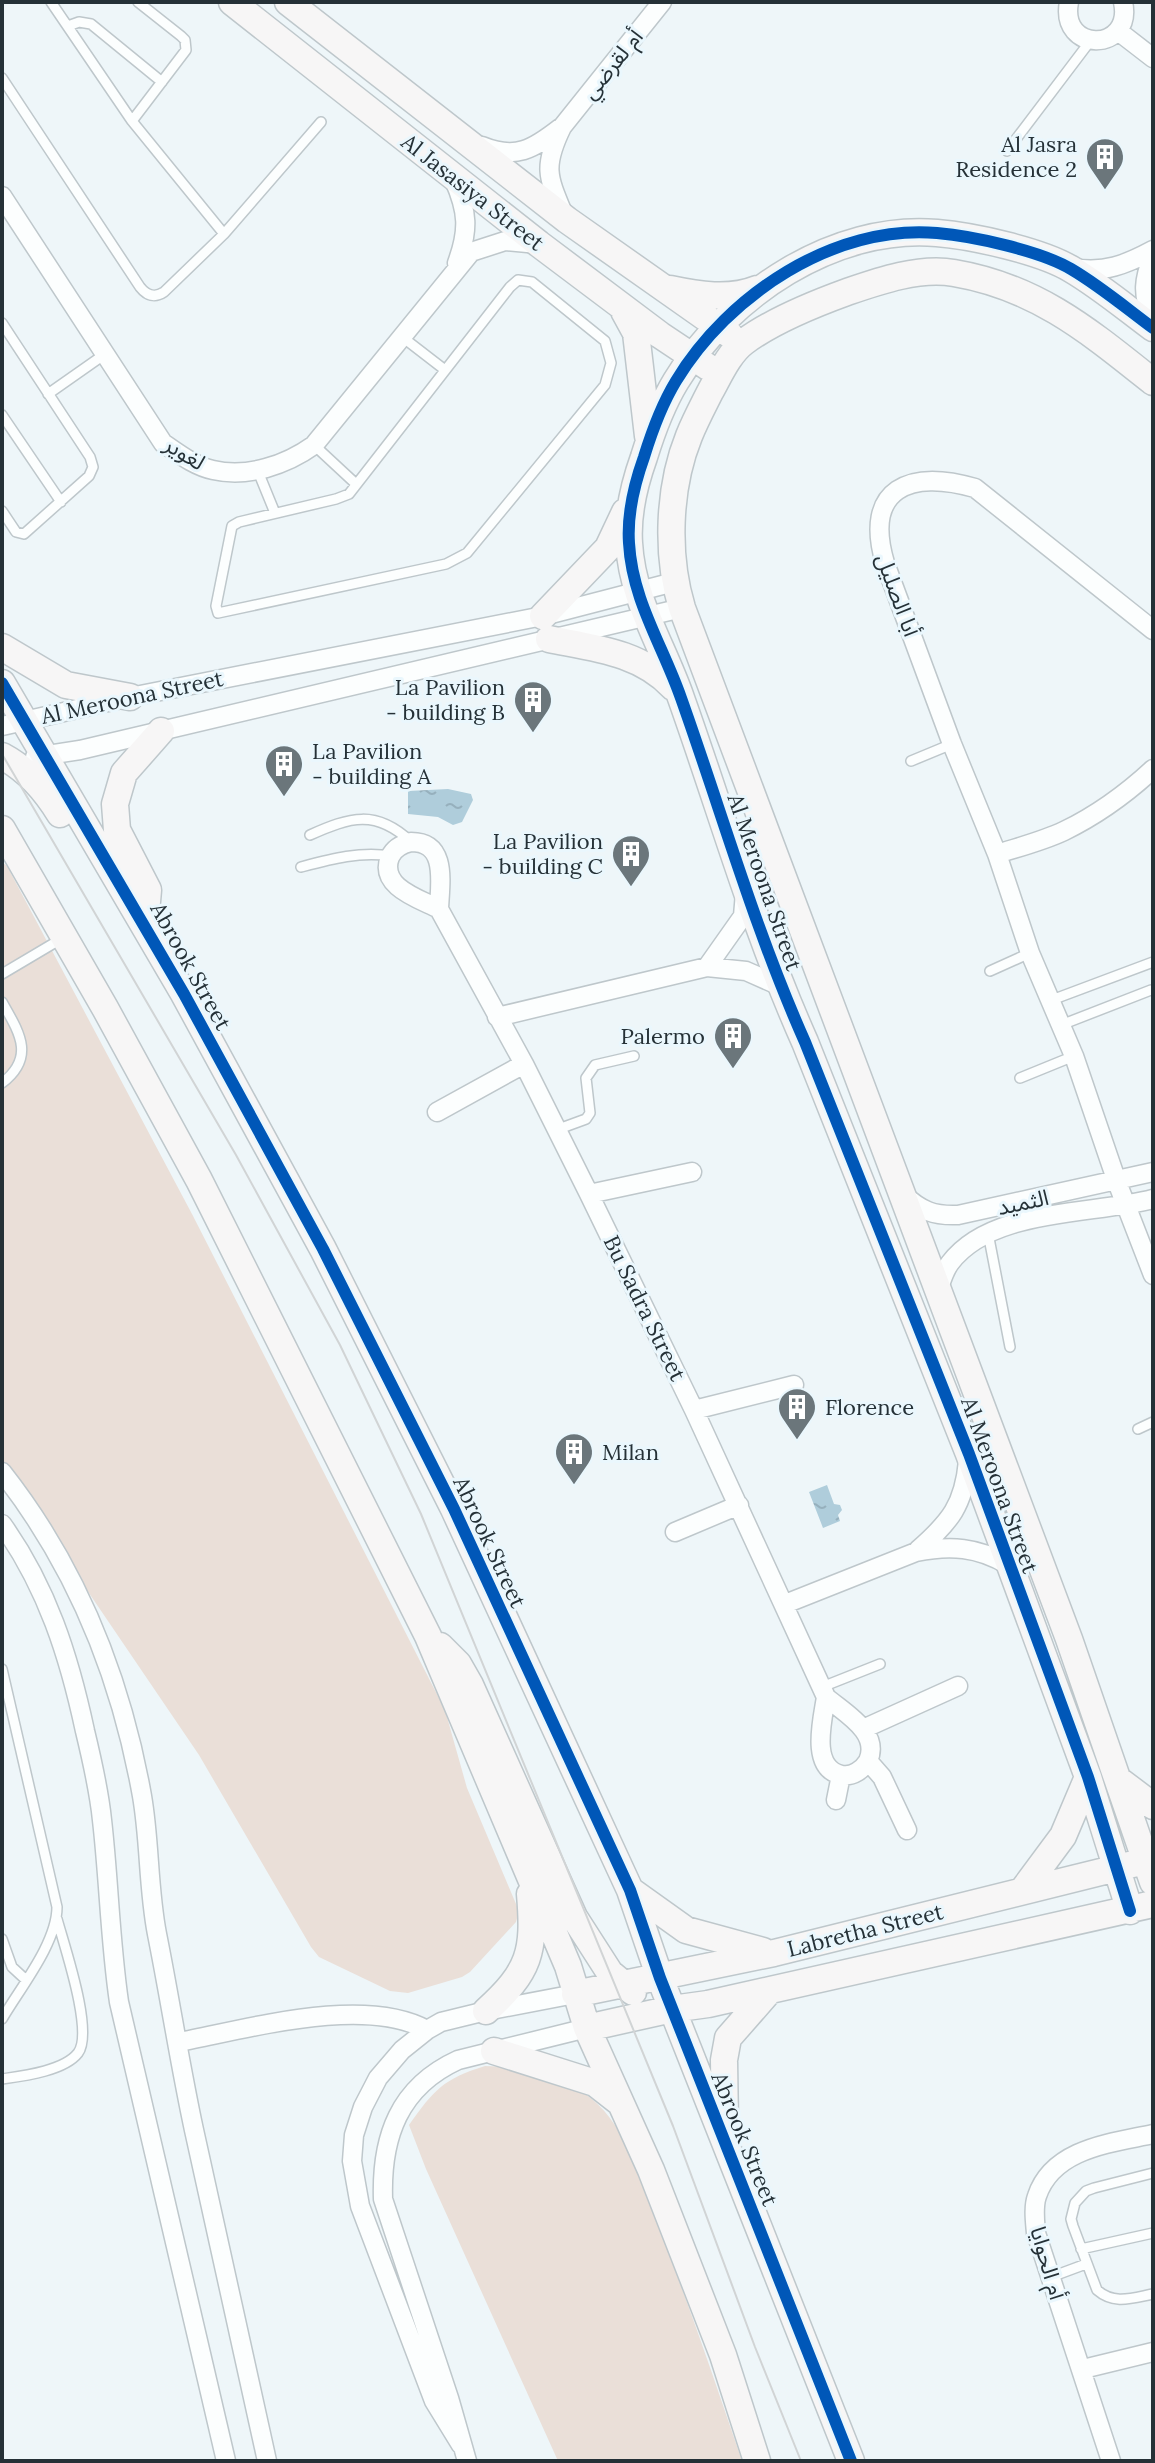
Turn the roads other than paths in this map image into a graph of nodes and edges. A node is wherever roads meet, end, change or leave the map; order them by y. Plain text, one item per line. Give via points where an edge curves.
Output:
1 (51, 2) edge
2 (138, 2) edge
3 (232, 2) edge
4 (288, 2) edge
5 (662, 2) edge
6 (1069, 2) edge
7 (1123, 2) edge
8 (68, 26) junction
9 (1118, 31) junction
10 (1091, 40) junction
11 (1153, 58) edge
12 (2, 78) edge
13 (162, 82) junction
14 (132, 121) junction
15 (321, 122) dead end
16 (562, 127) junction
17 (462, 138) junction
18 (1007, 151) dead end
19 (451, 174) junction
20 (2, 196) edge
21 (567, 220) junction
22 (224, 234) junction
23 (539, 244) junction
24 (1153, 253) edge
25 (1069, 268) junction
26 (455, 269) junction
27 (771, 282) junction
28 (665, 288) junction
29 (622, 308) junction
30 (1153, 317) edge
31 (2, 323) edge
32 (717, 327) junction
33 (1153, 328) edge
34 (401, 336) junction
35 (742, 343) junction
36 (105, 354) junction
37 (693, 358) junction
38 (445, 370) junction
39 (720, 373) junction
40 (1153, 382) edge
41 (48, 394) junction
42 (2, 415) edge
43 (649, 442) junction
44 (314, 445) junction
45 (257, 469) junction
46 (356, 484) junction
47 (632, 494) junction
48 (61, 502) junction
49 (2, 511) edge
50 (275, 513) junction
51 (674, 582) junction
52 (642, 604) junction
53 (682, 608) junction
54 (546, 627) junction
55 (1153, 630) edge
56 (2, 647) edge
57 (2, 683) edge
58 (680, 694) junction
59 (130, 697) junction
60 (12, 723) edge
61 (161, 731) junction
62 (952, 744) junction
63 (43, 754) junction
64 (5, 757) edge
65 (911, 761) dead end
66 (1153, 769) edge
67 (310, 835) dead end
68 (5, 841) edge
69 (411, 842) junction
70 (997, 854) junction
71 (391, 856) junction
72 (301, 867) dead end
73 (745, 890) junction
74 (439, 909) junction
75 (145, 924) junction
76 (63, 937) junction
77 (1030, 953) junction
78 (1153, 962) edge
79 (707, 967) junction
80 (990, 971) dead end
81 (2, 974) edge
82 (780, 986) junction
83 (1151, 990) dead end
84 (184, 994) junction
85 (1049, 1001) junction
86 (2, 1002) edge
87 (497, 1017) junction
88 (1061, 1025) junction
89 (634, 1056) dead end
90 (1074, 1056) junction
91 (524, 1064) junction
92 (1020, 1078) dead end
93 (2, 1083) edge
94 (437, 1112) dead end
95 (556, 1130) junction
96 (692, 1172) dead end
97 (1153, 1172) edge
98 (1117, 1182) junction
99 (899, 1191) junction
100 (589, 1194) junction
101 (1153, 1199) edge
102 (1126, 1206) junction
103 (988, 1233) junction
104 (1153, 1275) edge
105 (938, 1291) junction
106 (1010, 1347) dead end
107 (794, 1385) dead end
108 (694, 1410) junction
109 (1153, 1422) edge
110 (1138, 1429) dead end
111 (969, 1454) junction
112 (2, 1472) edge
113 (739, 1505) junction
114 (2, 1524) edge
115 (675, 1532) dead end
116 (916, 1552) junction
117 (1008, 1565) junction
118 (785, 1604) junction
119 (428, 1636) junction
120 (880, 1664) dead end
121 (2, 1669) edge
122 (958, 1686) dead end
123 (824, 1692) junction
124 (6, 1708) edge
125 (863, 1729) junction
126 (868, 1761) junction
127 (841, 1775) junction
128 (1088, 1777) junction
129 (1120, 1781) junction
130 (836, 1800) dead end
131 (1153, 1806) edge
132 (907, 1830) dead end
133 (1151, 1868) edge
134 (1116, 1869) junction
135 (528, 1875) junction
136 (630, 1890) junction
137 (1023, 1890) junction
138 (1141, 1908) edge
139 (57, 1919) junction
140 (2, 1939) edge
141 (774, 1953) junction
142 (660, 1978) junction
143 (25, 1979) junction
144 (623, 1985) junction
145 (770, 1990) junction
146 (575, 1994) junction
147 (672, 2009) junction
148 (486, 2011) junction
149 (639, 2016) junction
150 (2, 2019) edge
151 (587, 2028) junction
152 (427, 2030) junction
153 (179, 2042) junction
154 (494, 2051) junction
155 (2, 2079) edge
156 (620, 2103) junction
157 (1153, 2134) edge
158 (725, 2146) junction
159 (1153, 2173) edge
160 (1153, 2233) edge
161 (763, 2238) junction
162 (1081, 2249) junction
163 (1086, 2264) junction
164 (1051, 2277) junction
165 (1153, 2294) edge
166 (1153, 2352) edge
167 (1083, 2369) junction
168 (464, 2453) edge
169 (226, 2461) edge
170 (267, 2461) edge
171 (757, 2461) edge
172 (851, 2461) edge
173 (1111, 2461) edge

1 - 8 lane
2 - 13 lane via 185,40 184,54
3 - 19 street, Al Jasasiya Street
4 - 17 street, Al Jasasiya Street
5 - 16 street, أم لقرضي
6 - 10 street via 1068,22
7 - 9 street via 1125,14
8 - 13 lane via 91,24
8 - 14 lane
9 - 10 street
9 - 11 street
10 - 18 lane
12 - 22 lane via 144,292 164,292
13 - 14 lane
14 - 22 lane
15 - 22 lane
16 - 17 street, أم لقرضي via 535,147 516,152 499,153
16 - 21 street, أم لقرضي via 548,167
17 - 21 street, Al Jasasiya Street
19 - 23 street, Al Jasasiya Street
19 - 26 street, لغوير via 466,222
20 - 36 street, لغوير
21 - 28 street, Al Jasasiya Street
23 - 26 street, لغوير via 490,244 471,252
23 - 29 street, Al Jasasiya Street
24 - 25 street via 1126,265 1090,271
24 - 30 street via 1144,290
25 - 27 street, Al Meroona Street via 1000,245 938,233 898,232 814,256
25 - 33 street, Al Meroona Street
26 - 34 street, لغوير
27 - 28 street via 734,295
27 - 32 street, Al Meroona Street
28 - 32 street, Al Jasasiya Street
29 - 37 street, Al Jasasiya Street
29 - 43 street via 636,333
31 - 41 lane
32 - 35 street, Al Jasasiya Street
32 - 37 street, Al Meroona Street
34 - 38 lane
34 - 44 street, لغوير
35 - 39 street, Al Meroona Street
35 - 40 street, Al Meroona Street via 811,306 876,282 952,272 1045,302
36 - 41 lane
36 - 45 street, لغوير via 163,443 214,470
37 - 39 street, Al Jasasiya Street
37 - 43 street, Al Meroona Street via 670,392
38 - 46 lane
38 - 50 lane via 510,287 523,279 597,333 611,363 605,385 472,547 454,561 218,613 232,526
39 - 51 street, Al Meroona Street via 679,468 672,525
41 - 48 lane via 93,467
42 - 48 lane
43 - 47 street, Al Meroona Street
44 - 45 street, لغوير via 295,459
44 - 46 lane
45 - 50 lane
46 - 50 lane via 343,497
47 - 52 street, Al Meroona Street via 630,564
47 - 54 street via 608,548
48 - 49 lane via 24,534 16,532
51 - 52 street, Al Meroona Street
51 - 53 street, Al Meroona Street
52 - 53 street, Al Meroona Street
52 - 54 street, Al Meroona Street
52 - 54 street, Al Meroona Street
52 - 58 street, Al Meroona Street
53 - 99 street, Al Meroona Street
54 - 58 street via 631,658 659,672
54 - 59 street, Al Meroona Street
54 - 61 street, Al Meroona Street
55 - 62 street, أبا الصليل via 975,488 948,480 912,481 893,493 882,513 879,542
56 - 59 street via 66,685
57 - 60 street, Abrook Street
58 - 73 street, Al Meroona Street
59 - 60 street, Al Meroona Street
60 - 63 street, Abrook Street
61 - 63 street, Al Meroona Street
61 - 75 street via 124,773 115,804 117,830 148,890
62 - 65 lane
62 - 70 street, أبا الصليل
63 - 64 street via 25,751
63 - 75 street, Abrook Street
64 - 84 street via 51,799 141,948
66 - 70 street via 1095,815 1061,833
67 - 69 lane via 363,819 384,822
68 - 76 street
69 - 71 street
69 - 74 street, Bu Sadra Street via 423,843 437,856
70 - 77 street, أبا الصليل
71 - 72 lane via 347,856
71 - 74 street via 388,869 396,886
73 - 79 street via 743,916
73 - 82 street, Al Meroona Street
74 - 87 street, Bu Sadra Street
75 - 84 street, Abrook Street
76 - 81 lane
76 - 119 street via 199,1180
77 - 80 lane
77 - 85 street, أبا الصليل
78 - 85 lane
79 - 82 street via 746,971
79 - 87 street
82 - 111 street, Al Meroona Street
83 - 88 lane
84 - 136 street, Abrook Street via 323,1249 454,1509
85 - 88 street, أبا الصليل
86 - 93 lane via 23,1047 20,1065
87 - 91 street, Bu Sadra Street
88 - 90 street, أبا الصليل
89 - 95 lane via 595,1065 586,1078 590,1113
90 - 92 lane
90 - 98 street, أبا الصليل
91 - 94 street
91 - 95 street, Bu Sadra Street
95 - 100 street, Bu Sadra Street
96 - 100 street
97 - 98 street, الثميد
98 - 99 street, الثميد via 958,1215 927,1213
98 - 102 street, أبا الصليل
99 - 105 street, Al Meroona Street
100 - 108 street, Bu Sadra Street
101 - 102 street, الثميد
102 - 103 street, الثميد via 1024,1221
102 - 104 street, أبا الصليل
103 - 105 street, الثميد via 950,1262
103 - 106 lane
105 - 129 street, Al Meroona Street
107 - 108 street
108 - 113 street, Bu Sadra Street
109 - 110 lane
111 - 116 street via 961,1501 943,1528
111 - 117 street, Al Meroona Street
112 - 153 street via 61,1561 97,1636 124,1711 142,1799 151,1906
113 - 115 street
113 - 118 street, Bu Sadra Street
114 - 169 street via 44,1594 74,1684 102,1819 112,1954 125,2033
116 - 117 street via 964,1547
116 - 118 street
117 - 128 street, Al Meroona Street
118 - 123 street, Bu Sadra Street
119 - 135 street
119 - 144 street via 458,1664 574,1917
120 - 123 lane
121 - 124 lane
122 - 125 street
123 - 125 street, Bu Sadra Street
123 - 127 street, Bu Sadra Street via 821,1752 825,1763
124 - 139 lane
125 - 126 street via 871,1742
126 - 127 street via 860,1770
126 - 132 street via 882,1777
127 - 130 street
128 - 134 street, Al Meroona Street
128 - 137 street via 1063,1836
129 - 131 street
129 - 133 street, Al Meroona Street
133 - 134 street, Labretha Street
134 - 137 street, Labretha Street
134 - 138 street, Al Meroona Street
135 - 146 street
135 - 148 street via 533,1928 526,1962 520,1976
136 - 141 street via 686,1930
136 - 142 street, Abrook Street
137 - 141 street, Labretha Street
138 - 145 street, Labretha Street
139 - 143 lane
139 - 155 lane via 83,2019 82,2045 78,2055 60,2066
140 - 143 lane via 12,1967
141 - 142 street, Labretha Street
142 - 144 street, Labretha Street
142 - 147 street, Abrook Street
143 - 150 lane
144 - 146 street, Labretha Street
144 - 147 street
145 - 147 street, Labretha Street
145 - 158 street via 735,2027 725,2047
146 - 148 street
146 - 149 street
146 - 151 street
147 - 149 street, Labretha Street
147 - 158 street, Abrook Street
148 - 152 street
149 - 151 street, Labretha Street
149 - 161 street via 657,2030 680,2062 732,2202
151 - 154 street
151 - 156 street
152 - 153 street via 409,2020 367,2015 313,2017
152 - 168 street via 378,2078 354,2135 352,2161 360,2206 414,2353
153 - 170 street
154 - 156 street via 595,2083
154 - 168 street via 440,2068 422,2083 390,2128 383,2178 388,2216
156 - 171 street via 723,2355
157 - 164 street, أم الحوايا via 1089,2147 1046,2179 1034,2213
158 - 161 street, Abrook Street
159 - 162 lane via 1080,2196 1071,2219
160 - 162 lane
161 - 172 street, Abrook Street
162 - 163 lane
163 - 164 lane
163 - 165 lane via 1097,2290 1111,2299
164 - 167 street, أم الحوايا
166 - 167 street
167 - 173 street, أم الحوايا

